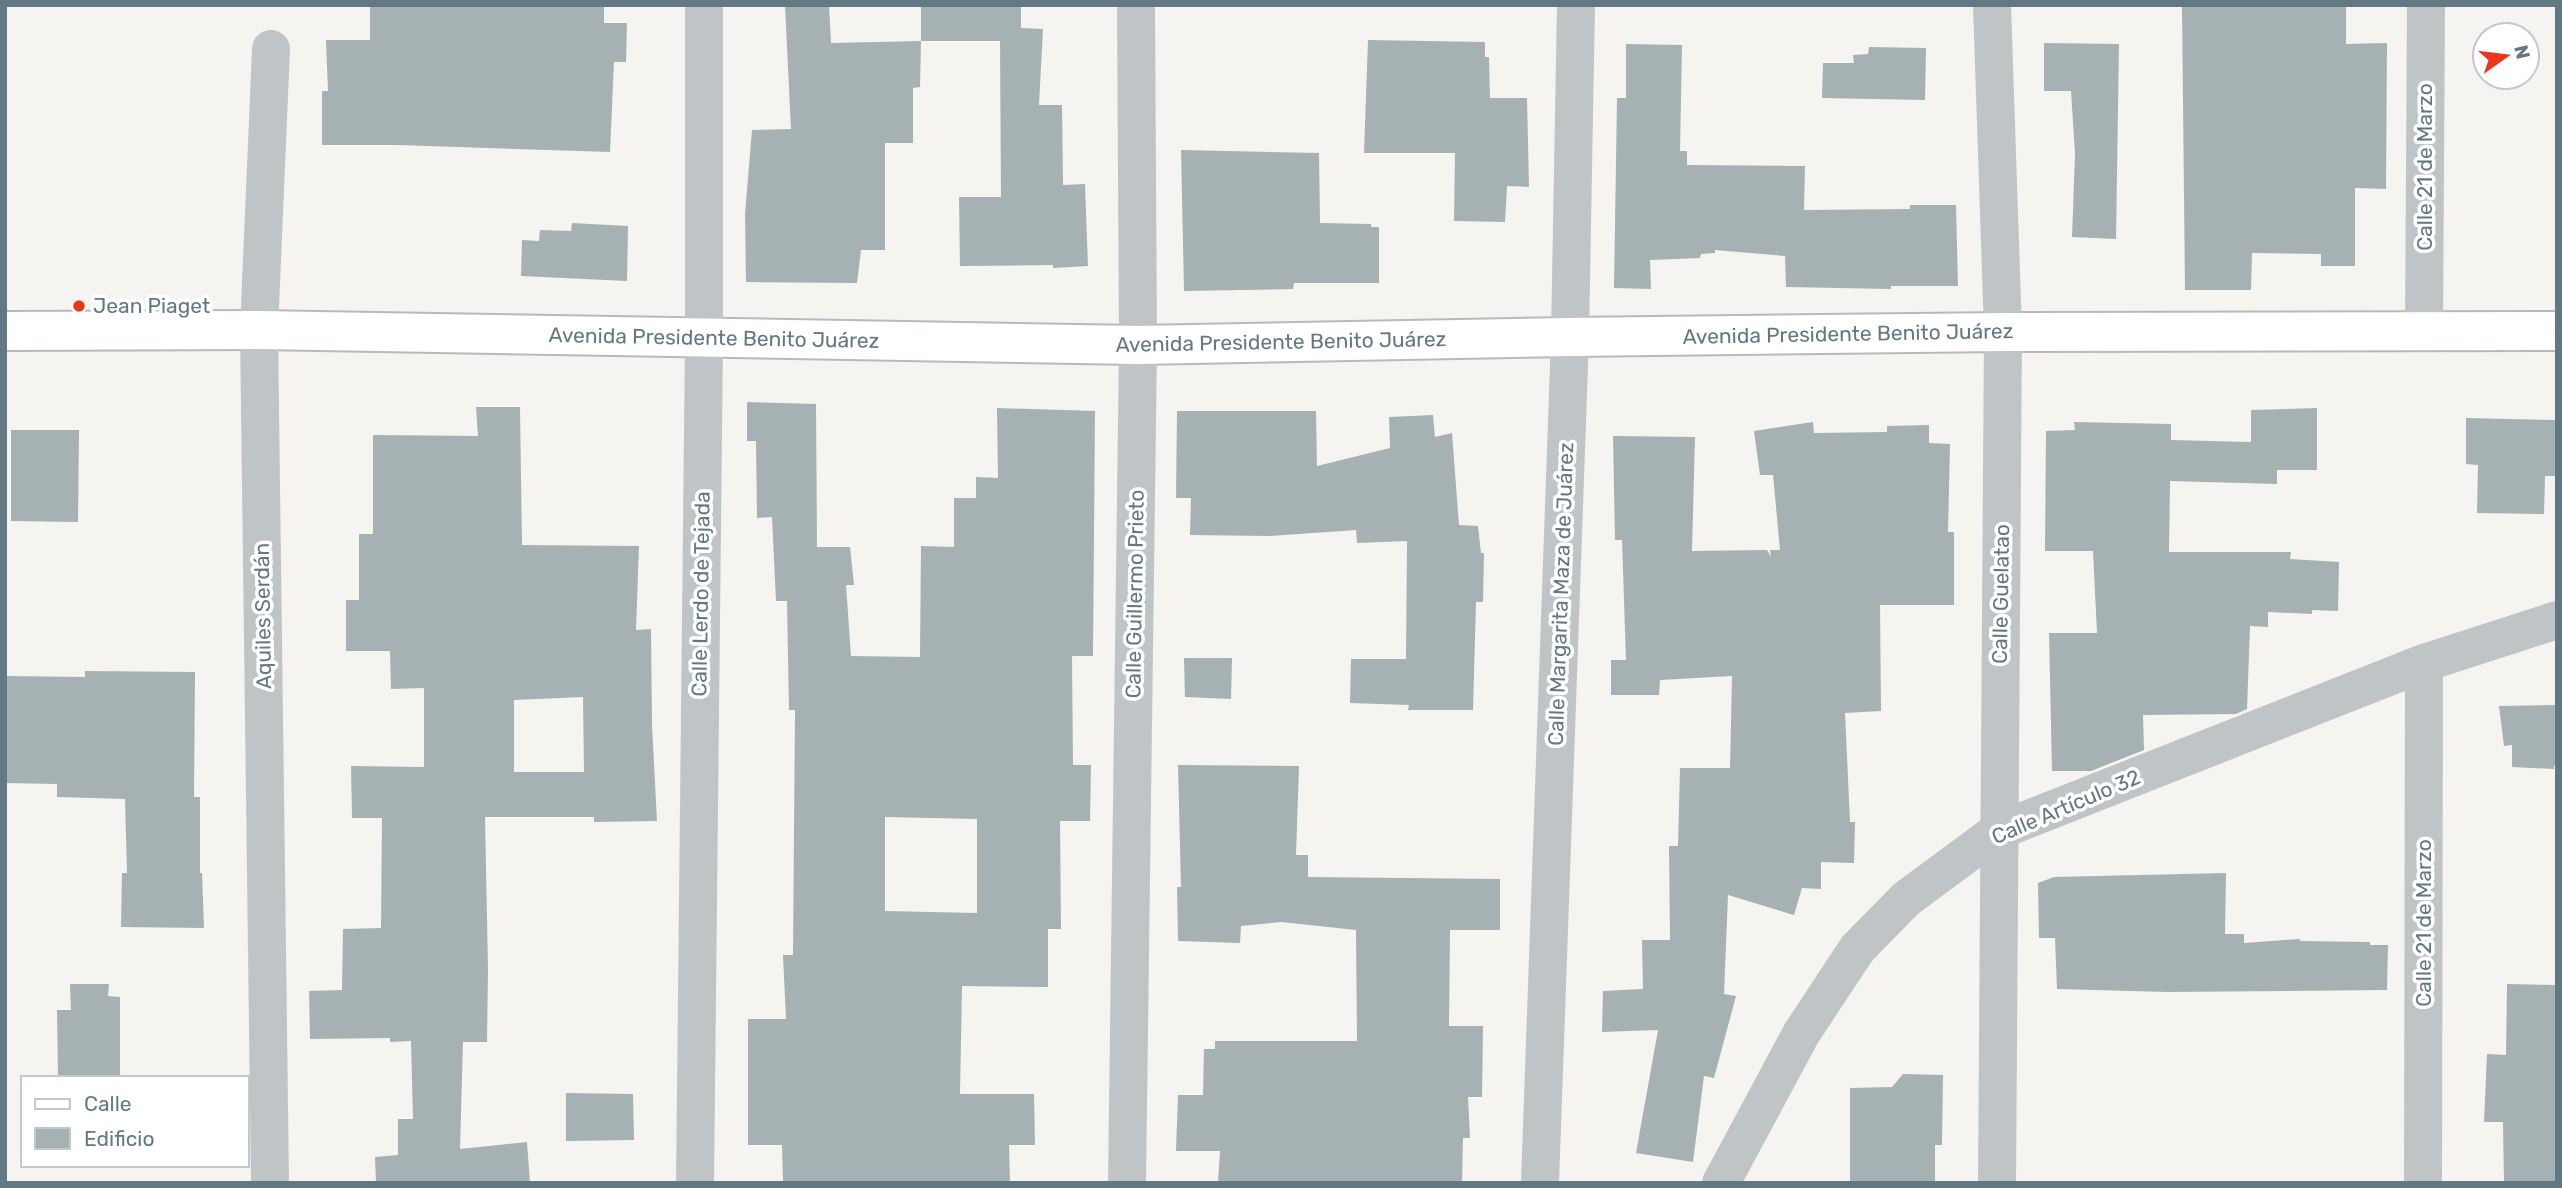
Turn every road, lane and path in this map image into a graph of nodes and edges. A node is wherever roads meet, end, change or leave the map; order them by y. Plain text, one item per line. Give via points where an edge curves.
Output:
1 (704, 5) edge
2 (1136, 5) edge
3 (1576, 5) edge
4 (1992, 5) edge
5 (2426, 5) edge
6 (271, 49) dead end
7 (259, 330) junction
8 (2424, 330) junction
9 (5, 331) edge
10 (2557, 331) edge
11 (2003, 332) junction
12 (1570, 337) junction
13 (704, 338) junction
14 (1138, 345) junction
15 (2557, 620) edge
16 (2424, 663) junction
17 (1998, 831) junction
18 (270, 1183) edge
19 (695, 1183) edge
20 (1127, 1183) edge
21 (1540, 1183) edge
22 (1721, 1183) edge
23 (1997, 1183) edge
24 (2423, 1183) edge

1 - 13 street, Calle Lerdo de Tejada
2 - 14 street, Calle Guillermo Prieto
3 - 12 street, Calle Margarita Maza de Juárez
4 - 11 street, Calle Guelatao
5 - 8 street, Calle 21 de Marzo
6 - 7 street, Aquiles Serdán
7 - 9 street, Avenida Presidente Benito Juárez
7 - 13 street, Avenida Presidente Benito Juárez
7 - 18 street, Aquiles Serdán
8 - 10 street, Avenida Presidente Benito Juárez
8 - 11 street, Avenida Presidente Benito Juárez
11 - 12 street, Avenida Presidente Benito Juárez
11 - 17 street, Calle Guelatao
12 - 14 street, Avenida Presidente Benito Juárez
12 - 21 street, Calle Margarita Maza de Juárez
13 - 14 street, Avenida Presidente Benito Juárez
13 - 19 street, Calle Lerdo de Tejada
14 - 20 street, Calle Guillermo Prieto
15 - 16 street, Calle Artículo 32
16 - 17 street, Calle Artículo 32
16 - 24 street, Calle 21 de Marzo
17 - 22 street, Calle Artículo 32 via 1906,899 1857,949 1801,1034
17 - 23 street, Calle Guelatao

